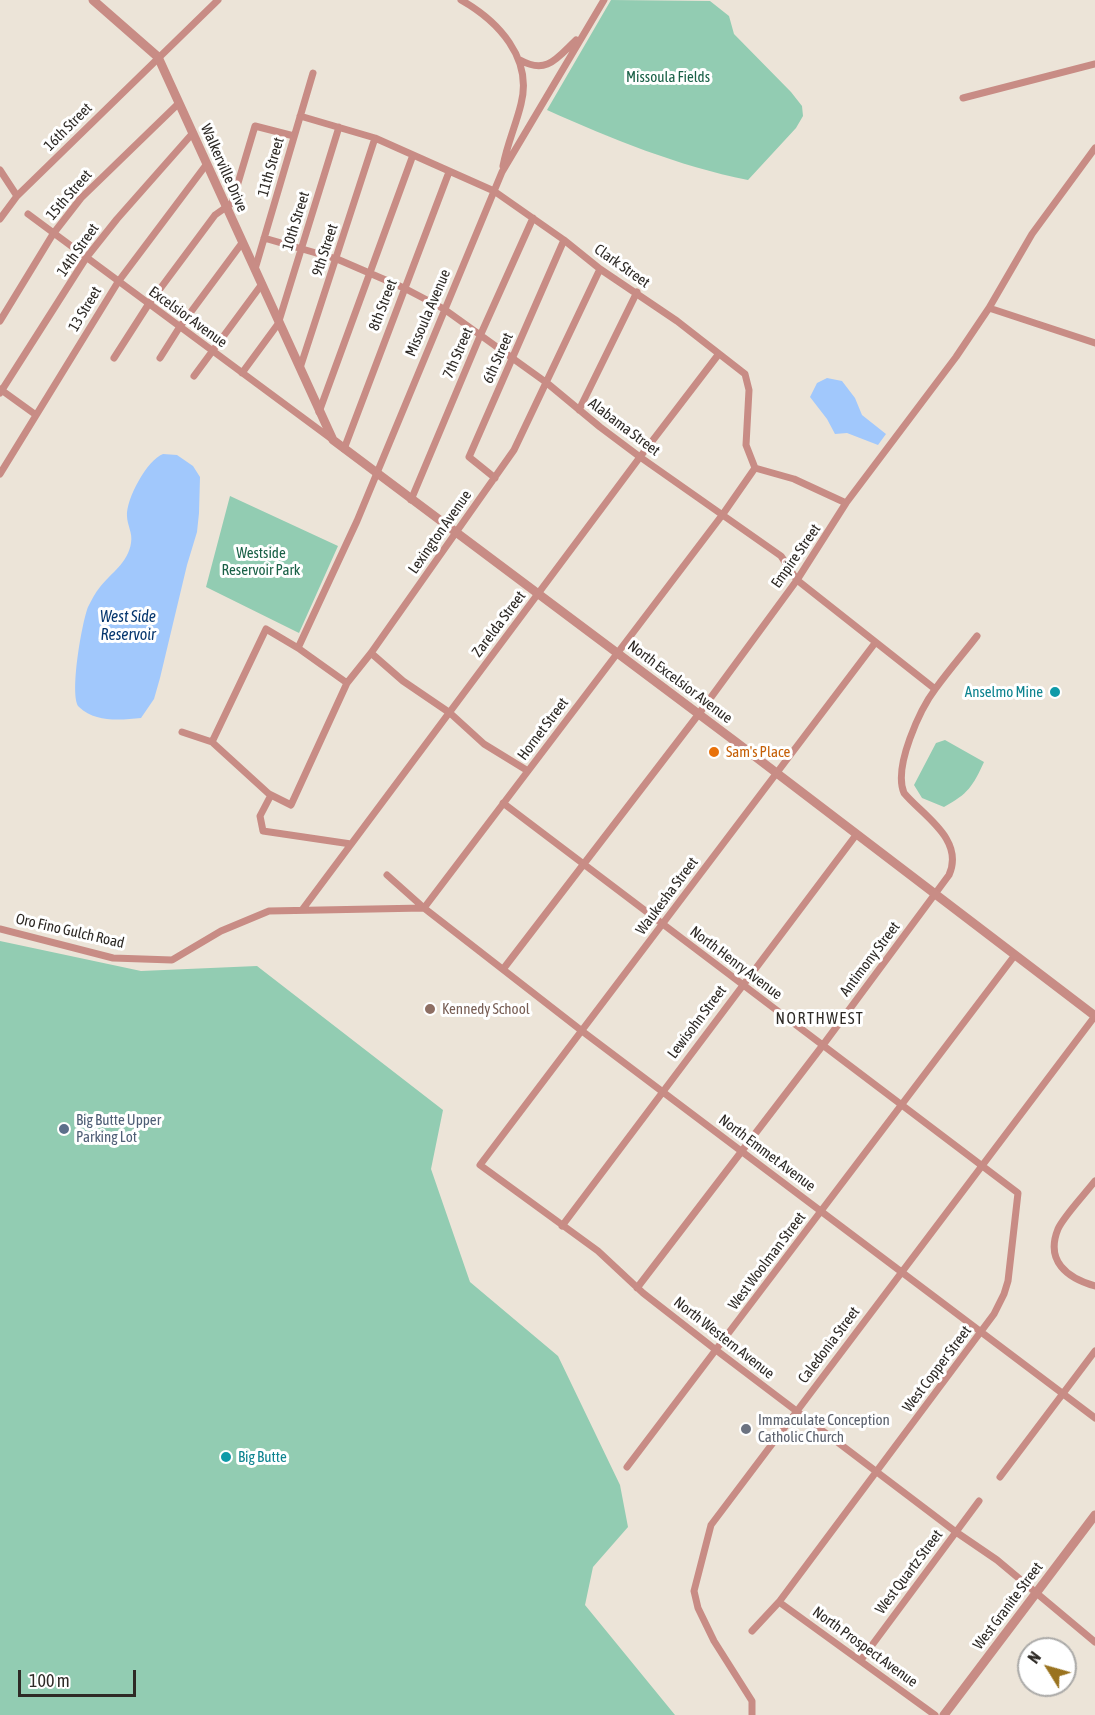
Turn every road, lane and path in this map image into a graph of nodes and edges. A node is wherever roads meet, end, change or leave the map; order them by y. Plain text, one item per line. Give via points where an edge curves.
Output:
1 (93, 0) edge
2 (218, 0) edge
3 (461, 0) edge
4 (604, 0) edge
5 (582, 34) junction
6 (158, 57) junction
7 (520, 60) junction
8 (1095, 64) edge
9 (313, 73) dead end
10 (963, 98) dead end
11 (179, 103) junction
12 (300, 116) junction
13 (339, 127) junction
14 (192, 134) junction
15 (294, 136) junction
16 (375, 138) junction
17 (1095, 148) edge
18 (413, 155) junction
19 (206, 165) junction
20 (0, 170) edge
21 (449, 172) junction
22 (502, 172) junction
23 (494, 191) junction
24 (17, 196) junction
25 (225, 208) junction
26 (28, 214) dead end
27 (533, 218) junction
28 (0, 219) edge
29 (53, 234) junction
30 (264, 238) junction
31 (564, 240) junction
32 (242, 243) junction
33 (301, 249) junction
34 (86, 258) junction
35 (337, 259) junction
36 (255, 269) junction
37 (600, 269) junction
38 (370, 275) junction
39 (118, 282) junction
40 (262, 284) junction
41 (404, 288) junction
42 (637, 292) junction
43 (148, 305) junction
44 (444, 309) junction
45 (989, 309) junction
46 (0, 321) edge
47 (278, 324) junction
48 (179, 328) junction
49 (480, 336) junction
50 (1095, 344) edge
51 (212, 351) junction
52 (718, 355) junction
53 (114, 358) dead end
54 (160, 358) dead end
55 (514, 358) junction
56 (299, 371) junction
57 (242, 373) junction
58 (194, 376) dead end
59 (547, 383) junction
60 (1, 391) edge
61 (579, 410) junction
62 (318, 412) junction
63 (36, 416) junction
64 (333, 440) junction
65 (344, 449) junction
66 (640, 457) junction
67 (755, 468) junction
68 (376, 473) junction
69 (0, 474) edge
70 (495, 477) junction
71 (411, 500) junction
72 (846, 503) junction
73 (723, 514) junction
74 (456, 532) junction
75 (797, 580) junction
76 (537, 595) junction
77 (977, 636) dead end
78 (875, 644) junction
79 (298, 648) junction
80 (371, 653) junction
81 (617, 653) junction
82 (347, 683) junction
83 (935, 689) junction
84 (450, 713) junction
85 (698, 715) junction
86 (183, 732) dead end
87 (212, 742) junction
88 (528, 771) junction
89 (777, 774) junction
90 (271, 795) junction
91 (503, 803) junction
92 (856, 836) junction
93 (351, 844) junction
94 (582, 864) junction
95 (387, 875) dead end
96 (935, 896) junction
97 (424, 908) junction
98 (302, 910) junction
99 (663, 924) junction
100 (0, 929) edge
101 (1015, 955) junction
102 (504, 968) junction
103 (743, 985) junction
104 (1095, 1016) edge
105 (582, 1031) junction
106 (823, 1045) junction
107 (662, 1091) junction
108 (902, 1105) junction
109 (742, 1151) junction
110 (480, 1165) joint
111 (982, 1166) junction
112 (1095, 1181) edge
113 (822, 1211) junction
114 (562, 1226) junction
115 (902, 1272) junction
116 (1095, 1286) edge
117 (638, 1288) junction
118 (981, 1333) junction
119 (716, 1350) junction
120 (1095, 1351) edge
121 (1063, 1394) junction
122 (797, 1411) junction
123 (1095, 1418) edge
124 (627, 1467) dead end
125 (876, 1471) junction
126 (1000, 1478) dead end
127 (979, 1500) dead end
128 (1095, 1515) edge
129 (956, 1532) junction
130 (1036, 1593) junction
131 (779, 1602) junction
132 (752, 1632) dead end
133 (1095, 1642) edge
134 (861, 1660) junction
135 (752, 1715) edge
136 (935, 1715) edge
137 (944, 1715) edge

1 - 6 street, Walkerville Drive
2 - 6 street, 16th Street
3 - 7 street via 502,32
4 - 5 street, Missoula Avenue
5 - 7 street via 555,61 540,68
5 - 22 street, Missoula Avenue
6 - 11 street, Walkerville Drive
6 - 24 street, 16th Street
7 - 22 street via 525,80 522,103
8 - 10 street
9 - 12 street, 11th Street
11 - 14 street, Walkerville Drive
11 - 29 street, 15th Street via 81,198
12 - 13 street, Clark Street
12 - 15 street, 11th Street
13 - 16 street, Clark Street
13 - 33 street, 10th Street
14 - 19 street, Walkerville Drive
14 - 34 street, 14th Street
15 - 25 street via 255,126 234,200
15 - 30 street, 11th Street
16 - 18 street, Clark Street
16 - 35 street, 9th Street
17 - 45 street, Empire Street via 1032,234
18 - 21 street, Clark Street
18 - 38 street
19 - 25 street, Walkerville Drive
19 - 39 street, 13 Street
20 - 24 street
21 - 23 street, Clark Street
21 - 41 street, 8th Street
22 - 23 street, Missoula Avenue
23 - 27 street, Clark Street
23 - 44 street, Missoula Avenue
24 - 28 street, 16th Street
25 - 32 street, Walkerville Drive
25 - 43 street via 215,215
26 - 29 street, Excelsior Avenue
27 - 31 street, Clark Street
27 - 49 street, 7th Street
29 - 34 street, Excelsior Avenue
29 - 46 street, 15th Street
30 - 33 street, Alabama Street
30 - 36 street, 11th Street
31 - 37 street, Clark Street
31 - 55 street, 6th Street
32 - 36 street, Walkerville Drive
32 - 48 street
33 - 35 street, Alabama Street
33 - 47 street, 10th Street
34 - 39 street, Excelsior Avenue
34 - 60 street, 14th Street
35 - 38 street, Alabama Street
35 - 56 street, 9th Street
36 - 40 street, Walkerville Drive
37 - 42 street, Clark Street
37 - 59 street, Lexington Avenue
38 - 41 street, Alabama Street
38 - 62 street
39 - 43 street, Excelsior Avenue
39 - 63 street, 13 Street
40 - 47 street, Walkerville Drive
40 - 51 street
41 - 44 street, Alabama Street
41 - 65 street, 8th Street
42 - 52 street, Clark Street
42 - 61 street
43 - 48 street, Excelsior Avenue
43 - 53 street
44 - 49 street, Alabama Street
44 - 68 street, Missoula Avenue
45 - 50 street
45 - 72 street, Empire Street
47 - 56 street, Walkerville Drive
47 - 57 street, 10th Street
48 - 51 street, Excelsior Avenue
48 - 54 street
49 - 55 street, Alabama Street
49 - 71 street, 7th Street
51 - 57 street, Excelsior Avenue
51 - 58 street
52 - 66 street, Zarelda Street
52 - 67 street, Clark Street via 745,374 749,390 747,445
55 - 59 street, Alabama Street
55 - 70 street, 6th Street via 469,457
56 - 62 street, Walkerville Drive
57 - 64 street, Excelsior Avenue
59 - 61 street, Alabama Street
59 - 70 street, Lexington Avenue via 514,450
60 - 63 street
61 - 66 street, Alabama Street
62 - 64 street, Walkerville Drive
63 - 69 street, 13 Street
64 - 65 street, North Excelsior Avenue
65 - 68 street, North Excelsior Avenue
66 - 73 street, Alabama Street
66 - 76 street, Zarelda Street
67 - 72 street via 794,479
67 - 73 street, Hornet Street
68 - 71 street, North Excelsior Avenue
68 - 79 street, Missoula Avenue
70 - 74 street, Lexington Avenue
71 - 74 street, North Excelsior Avenue
72 - 75 street, Empire Street
73 - 75 street, Alabama Street via 781,556
73 - 81 street, Hornet Street
74 - 76 street, North Excelsior Avenue
74 - 80 street, Lexington Avenue
75 - 78 street, Alabama Street
75 - 85 street, Empire Street
76 - 81 street, North Excelsior Avenue
76 - 84 street, Zarelda Street
77 - 83 street
78 - 83 street, Alabama Street
78 - 89 street, Waukesha Street
79 - 82 street
79 - 87 street via 266,629
80 - 82 street, Lexington Avenue
80 - 84 street
81 - 85 street, North Excelsior Avenue
81 - 88 street, Hornet Street
82 - 90 street, Lexington Avenue via 291,805
83 - 96 street, Antimony Street via 908,746 901,772 901,787 909,800 939,827 950,847 952,870
84 - 88 street via 484,744
84 - 93 street, Zarelda Street
85 - 89 street, North Excelsior Avenue
85 - 94 street, Empire Street
86 - 87 street
87 - 90 street
88 - 91 street, Hornet Street
89 - 92 street, North Excelsior Avenue
89 - 99 street, Waukesha Street
90 - 93 street via 260,816 263,831
91 - 94 street, North Henry Avenue
91 - 97 street, Hornet Street
92 - 96 street, North Excelsior Avenue
92 - 103 street, Lewisohn Street
93 - 98 street, Zarelda Street
94 - 99 street, North Henry Avenue
94 - 102 street, Empire Street
95 - 97 street, North Emmet Avenue
96 - 101 street, North Excelsior Avenue
96 - 106 street, Antimony Street
97 - 98 street
97 - 102 street, North Emmet Avenue
98 - 100 street, Oro Fino Gulch Road via 269,911 221,931 172,960 113,958
99 - 103 street, North Henry Avenue
99 - 105 street, Waukesha Street
101 - 104 street, North Excelsior Avenue
101 - 108 street, West Woolman Street
102 - 105 street, North Emmet Avenue
103 - 106 street, North Henry Avenue
103 - 107 street, Lewisohn Street
104 - 111 street, Caledonia Street
105 - 107 street, North Emmet Avenue
105 - 110 street, Waukesha Street
106 - 108 street, North Henry Avenue
106 - 109 street, Antimony Street
107 - 109 street, North Emmet Avenue
107 - 114 street, Lewisohn Street
108 - 111 street, North Henry Avenue
108 - 113 street, West Woolman Street
109 - 113 street, North Emmet Avenue
109 - 117 street, Antimony Street
110 - 114 street, North Western Avenue
111 - 115 street, Caledonia Street
111 - 118 street, West Copper Street via 1018,1193 1004,1294
112 - 116 street via 1059,1228 1054,1249 1060,1266 1080,1282
113 - 115 street, North Emmet Avenue
113 - 119 street, West Woolman Street
114 - 117 street, North Western Avenue via 598,1251
115 - 118 street, North Emmet Avenue
115 - 122 street, Caledonia Street
117 - 119 street, North Western Avenue
118 - 121 street, North Emmet Avenue
118 - 125 street, West Copper Street
119 - 122 street, North Western Avenue
119 - 124 street, West Woolman Street
120 - 121 street
121 - 123 street, North Emmet Avenue
121 - 126 street
122 - 125 street, North Western Avenue
122 - 135 street, Caledonia Street via 711,1525 694,1591 714,1641 752,1701
125 - 129 street, North Western Avenue
125 - 131 street, West Copper Street
127 - 129 street, West Quartz Street
128 - 130 street, West Granite Street
129 - 130 street, North Western Avenue
129 - 134 street, West Quartz Street
130 - 133 street, North Western Avenue
130 - 137 street, West Granite Street
131 - 132 street, West Copper Street
131 - 134 street, North Prospect Avenue
134 - 136 street, North Prospect Avenue

